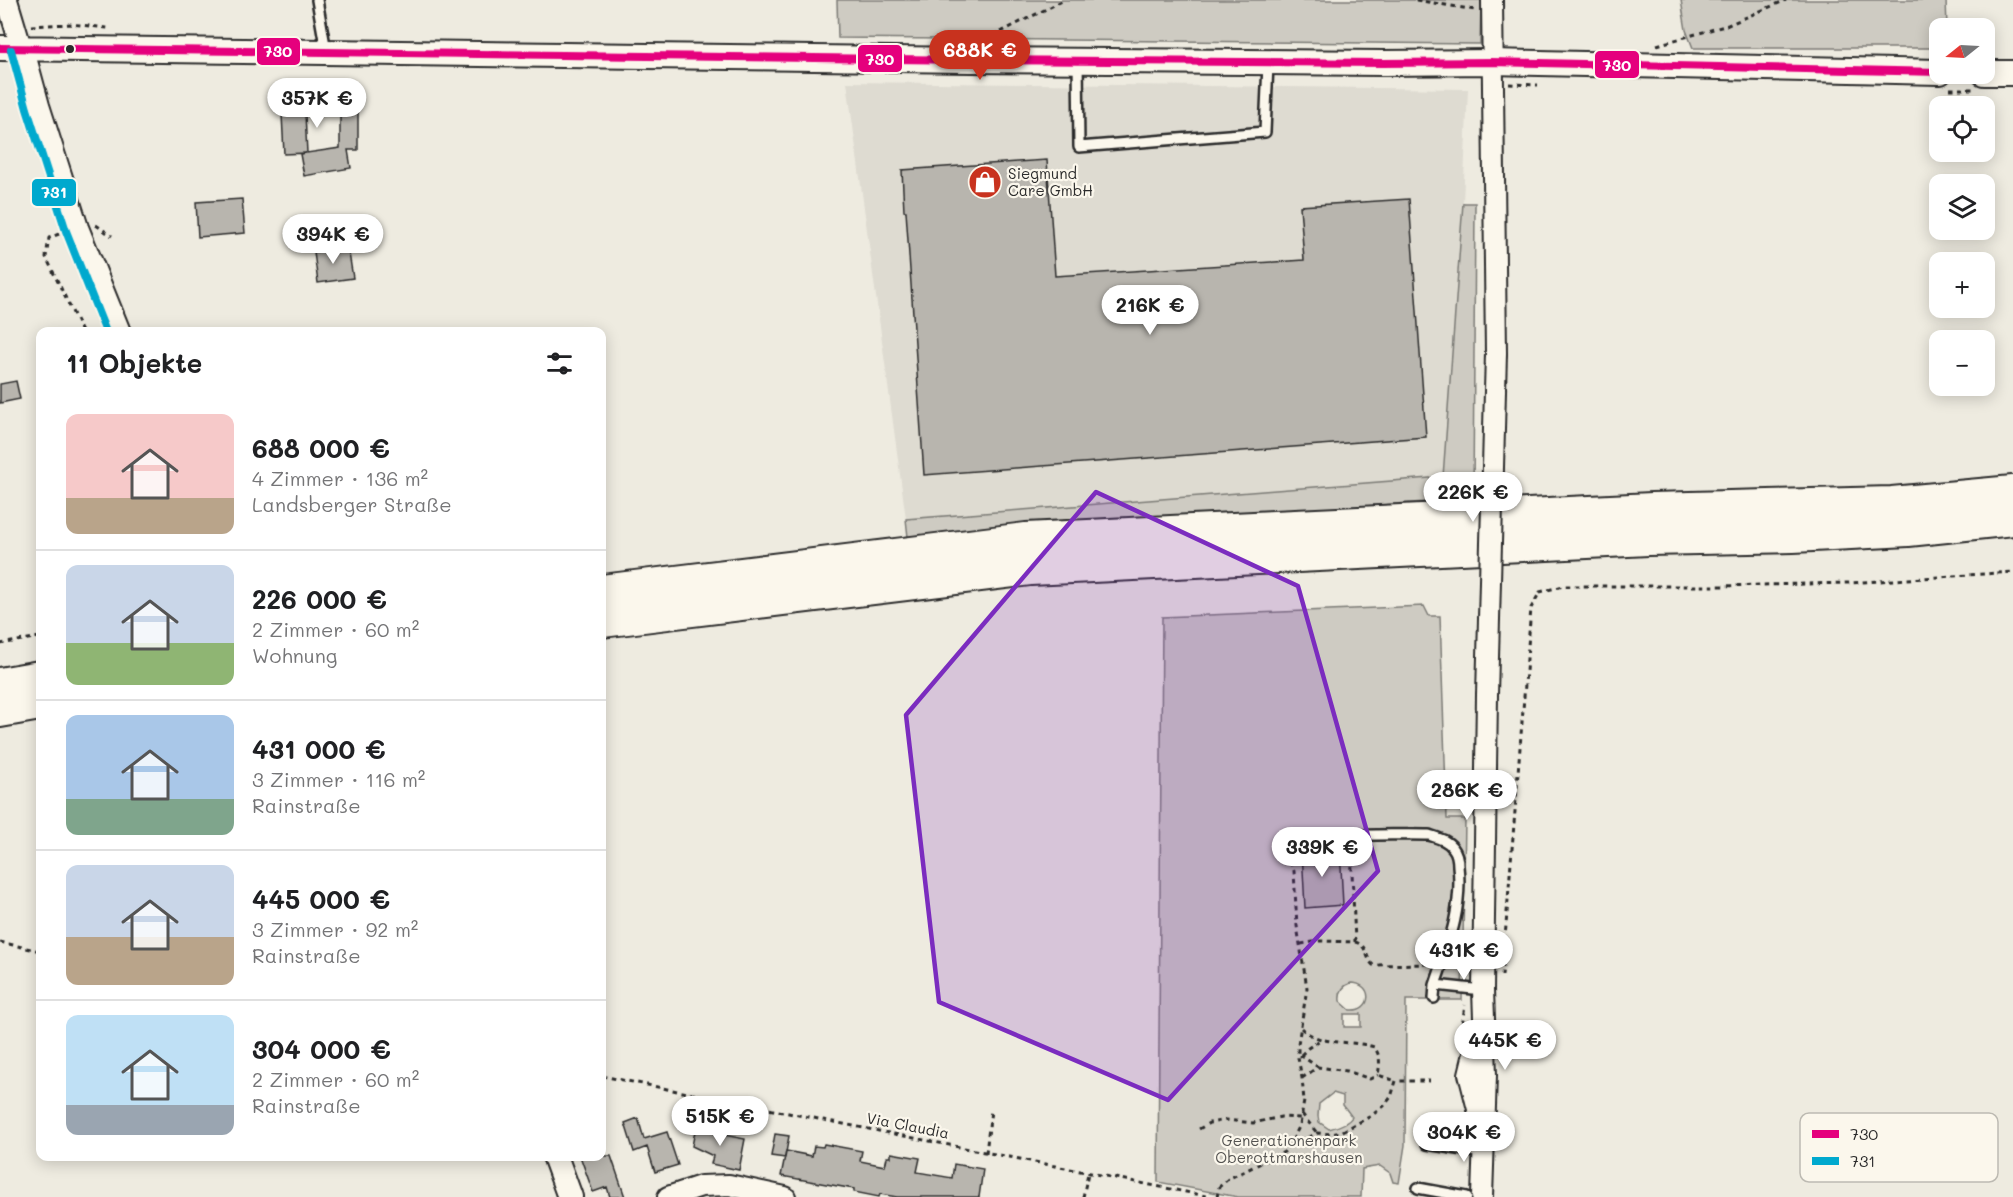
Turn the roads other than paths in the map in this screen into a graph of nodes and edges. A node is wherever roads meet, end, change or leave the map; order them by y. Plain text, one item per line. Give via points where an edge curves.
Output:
1 (7, 0) edge
2 (317, 0) edge
3 (1492, 6) edge
4 (11, 47) edge
5 (326, 51) junction
6 (1078, 60) junction
7 (1268, 62) junction
8 (1492, 62) junction
9 (1929, 72) edge
10 (1995, 73) edge
11 (2013, 73) edge
12 (116, 327) edge
13 (2013, 492) edge
14 (2013, 519) edge
15 (606, 591) edge
16 (606, 621) edge
17 (36, 678) edge
18 (0, 684) edge
19 (36, 705) edge
20 (0, 711) edge
21 (1280, 851) road end
22 (1436, 985) junction
23 (1483, 990) junction
24 (1434, 998) dead end
25 (1427, 1144) dead end
26 (1483, 1153) junction
27 (557, 1161) edge
28 (1418, 1188) dead end
29 (731, 1191) edge
30 (570, 1197) edge
31 (668, 1197) edge
32 (785, 1197) edge
33 (1467, 1197) edge
34 (1482, 1197) edge

1 - 4 street
2 - 5 lane
3 - 8 street
4 - 5 street
4 - 12 street via 37,106 76,228
5 - 6 street
6 - 7 street
6 - 7 lane via 1079,147 1265,132
7 - 8 street
8 - 9 street
8 - 23 street, bridge via 1496,353
10 - 11 street
13 - 15 highway via 1892,503 1652,509 1026,539
14 - 16 highway via 1793,536 1030,569
17 - 18 highway
19 - 20 highway
21 - 22 lane via 1295,843 1320,839 1429,834 1454,849 1460,879 1459,906
22 - 23 lane
22 - 24 lane
23 - 26 street
25 - 26 lane
26 - 34 street
27 - 30 street
28 - 33 lane
29 - 31 street via 701,1186
29 - 32 street

